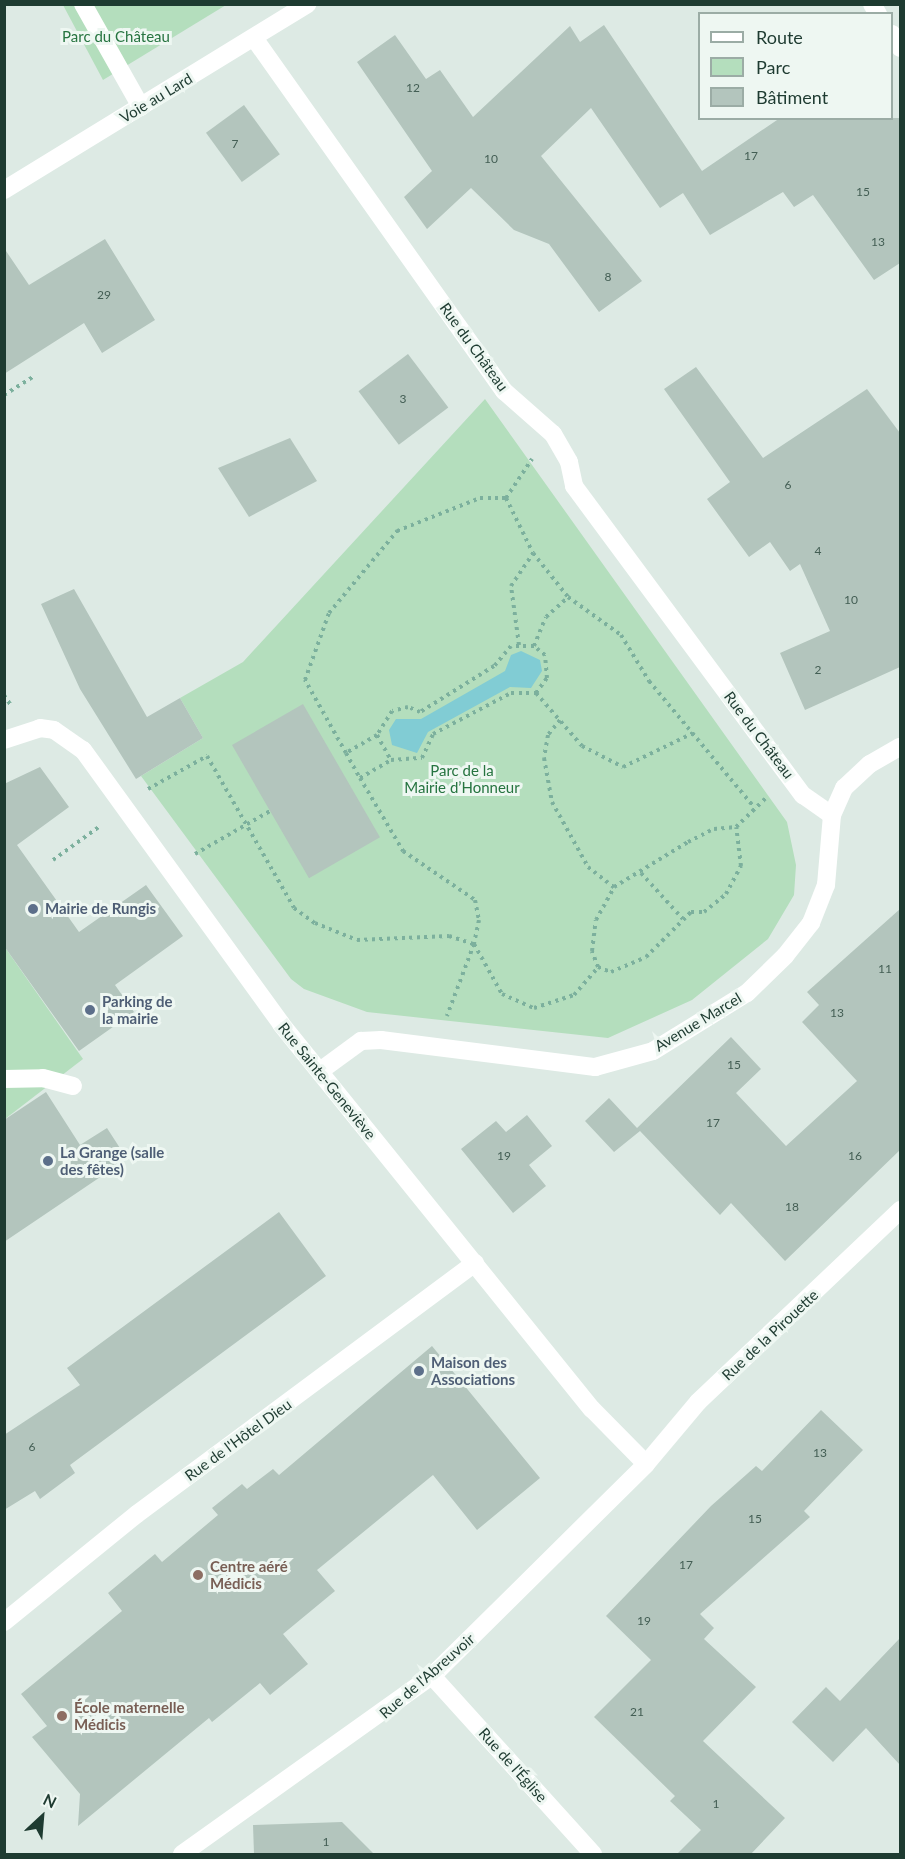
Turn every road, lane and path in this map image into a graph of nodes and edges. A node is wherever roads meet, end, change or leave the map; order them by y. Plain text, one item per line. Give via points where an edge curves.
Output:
1 (83, 4) edge
2 (307, 4) edge
3 (254, 38) junction
4 (141, 107) junction
5 (4, 190) edge
6 (35, 376) dead end
7 (4, 395) edge
8 (557, 441) junction
9 (506, 498) junction
10 (533, 553) junction
11 (568, 597) junction
12 (519, 645) junction
13 (534, 646) junction
14 (536, 693) junction
15 (560, 720) junction
16 (693, 733) junction
17 (377, 735) junction
18 (4, 740) edge
19 (900, 747) edge
20 (346, 753) junction
21 (391, 760) junction
22 (360, 778) junction
23 (142, 792) dead end
24 (773, 793) dead end
25 (755, 808) junction
26 (270, 811) dead end
27 (832, 815) junction
28 (108, 820) dead end
29 (248, 824) junction
30 (736, 827) junction
31 (189, 857) dead end
32 (53, 860) dead end
33 (641, 873) junction
34 (615, 887) junction
35 (683, 919) junction
36 (474, 944) junction
37 (598, 967) junction
38 (447, 1027) dead end
39 (320, 1071) junction
40 (4, 1079) edge
41 (73, 1086) dead end
42 (900, 1210) edge
43 (475, 1263) junction
44 (646, 1464) junction
45 (4, 1622) edge
46 (432, 1676) junction
47 (182, 1854) edge
48 (592, 1854) edge

1 - 4 street
2 - 3 street, Voie au Lard
3 - 4 street, Voie au Lard
3 - 8 street, Rue du Château via 504,391
4 - 5 street, Voie au Lard
6 - 7 path
8 - 9 path via 531,460
8 - 27 street, Rue du Château via 574,486 803,795
9 - 10 path
9 - 20 path via 480,498 397,531 329,613 305,680
10 - 11 path
10 - 12 path via 511,586
11 - 13 path via 546,616
11 - 16 path via 621,634 649,681
12 - 13 path
12 - 17 path via 420,712 408,707 392,711
13 - 14 path via 545,655 549,667
14 - 15 path
14 - 21 path via 511,693 433,734 422,758
15 - 16 path via 582,746 623,767
15 - 34 path via 548,735 544,758 552,802 588,867
16 - 25 path
17 - 20 path
17 - 21 path
18 - 39 street, Rue Sainte-Geneviève via 40,728 54,730 83,750 238,965
19 - 27 street, Avenue Marcel via 870,764 844,788
20 - 22 path
21 - 22 path
22 - 36 path via 403,851 475,900 479,920
23 - 29 path via 207,756
24 - 25 path
25 - 30 path
26 - 29 path
27 - 39 street, Avenue Marcel via 826,885 811,922 792,948 747,993 653,1051 596,1066 381,1040 362,1041
28 - 32 path
29 - 31 path
29 - 36 path via 294,908 315,923 357,940 449,936
30 - 33 path via 714,829
30 - 35 path via 741,866 726,894 704,912
33 - 34 path
33 - 35 path
34 - 37 path via 596,921 592,951
35 - 37 path via 646,957 611,972
36 - 37 path via 490,982 502,994 534,1008 574,996
36 - 38 path via 451,998
39 - 43 street, Rue Sainte-Geneviève
40 - 41 street via 43,1078
42 - 44 street, Rue de la Pirouette via 698,1402
43 - 44 street, Rue Sainte-Geneviève via 592,1409
43 - 45 street, Rue de l'Hôtel Dieu via 137,1514
44 - 46 street, Rue de l'Abreuvoir
46 - 47 street, Rue de l'Abreuvoir
46 - 48 street, Rue de l'Église

